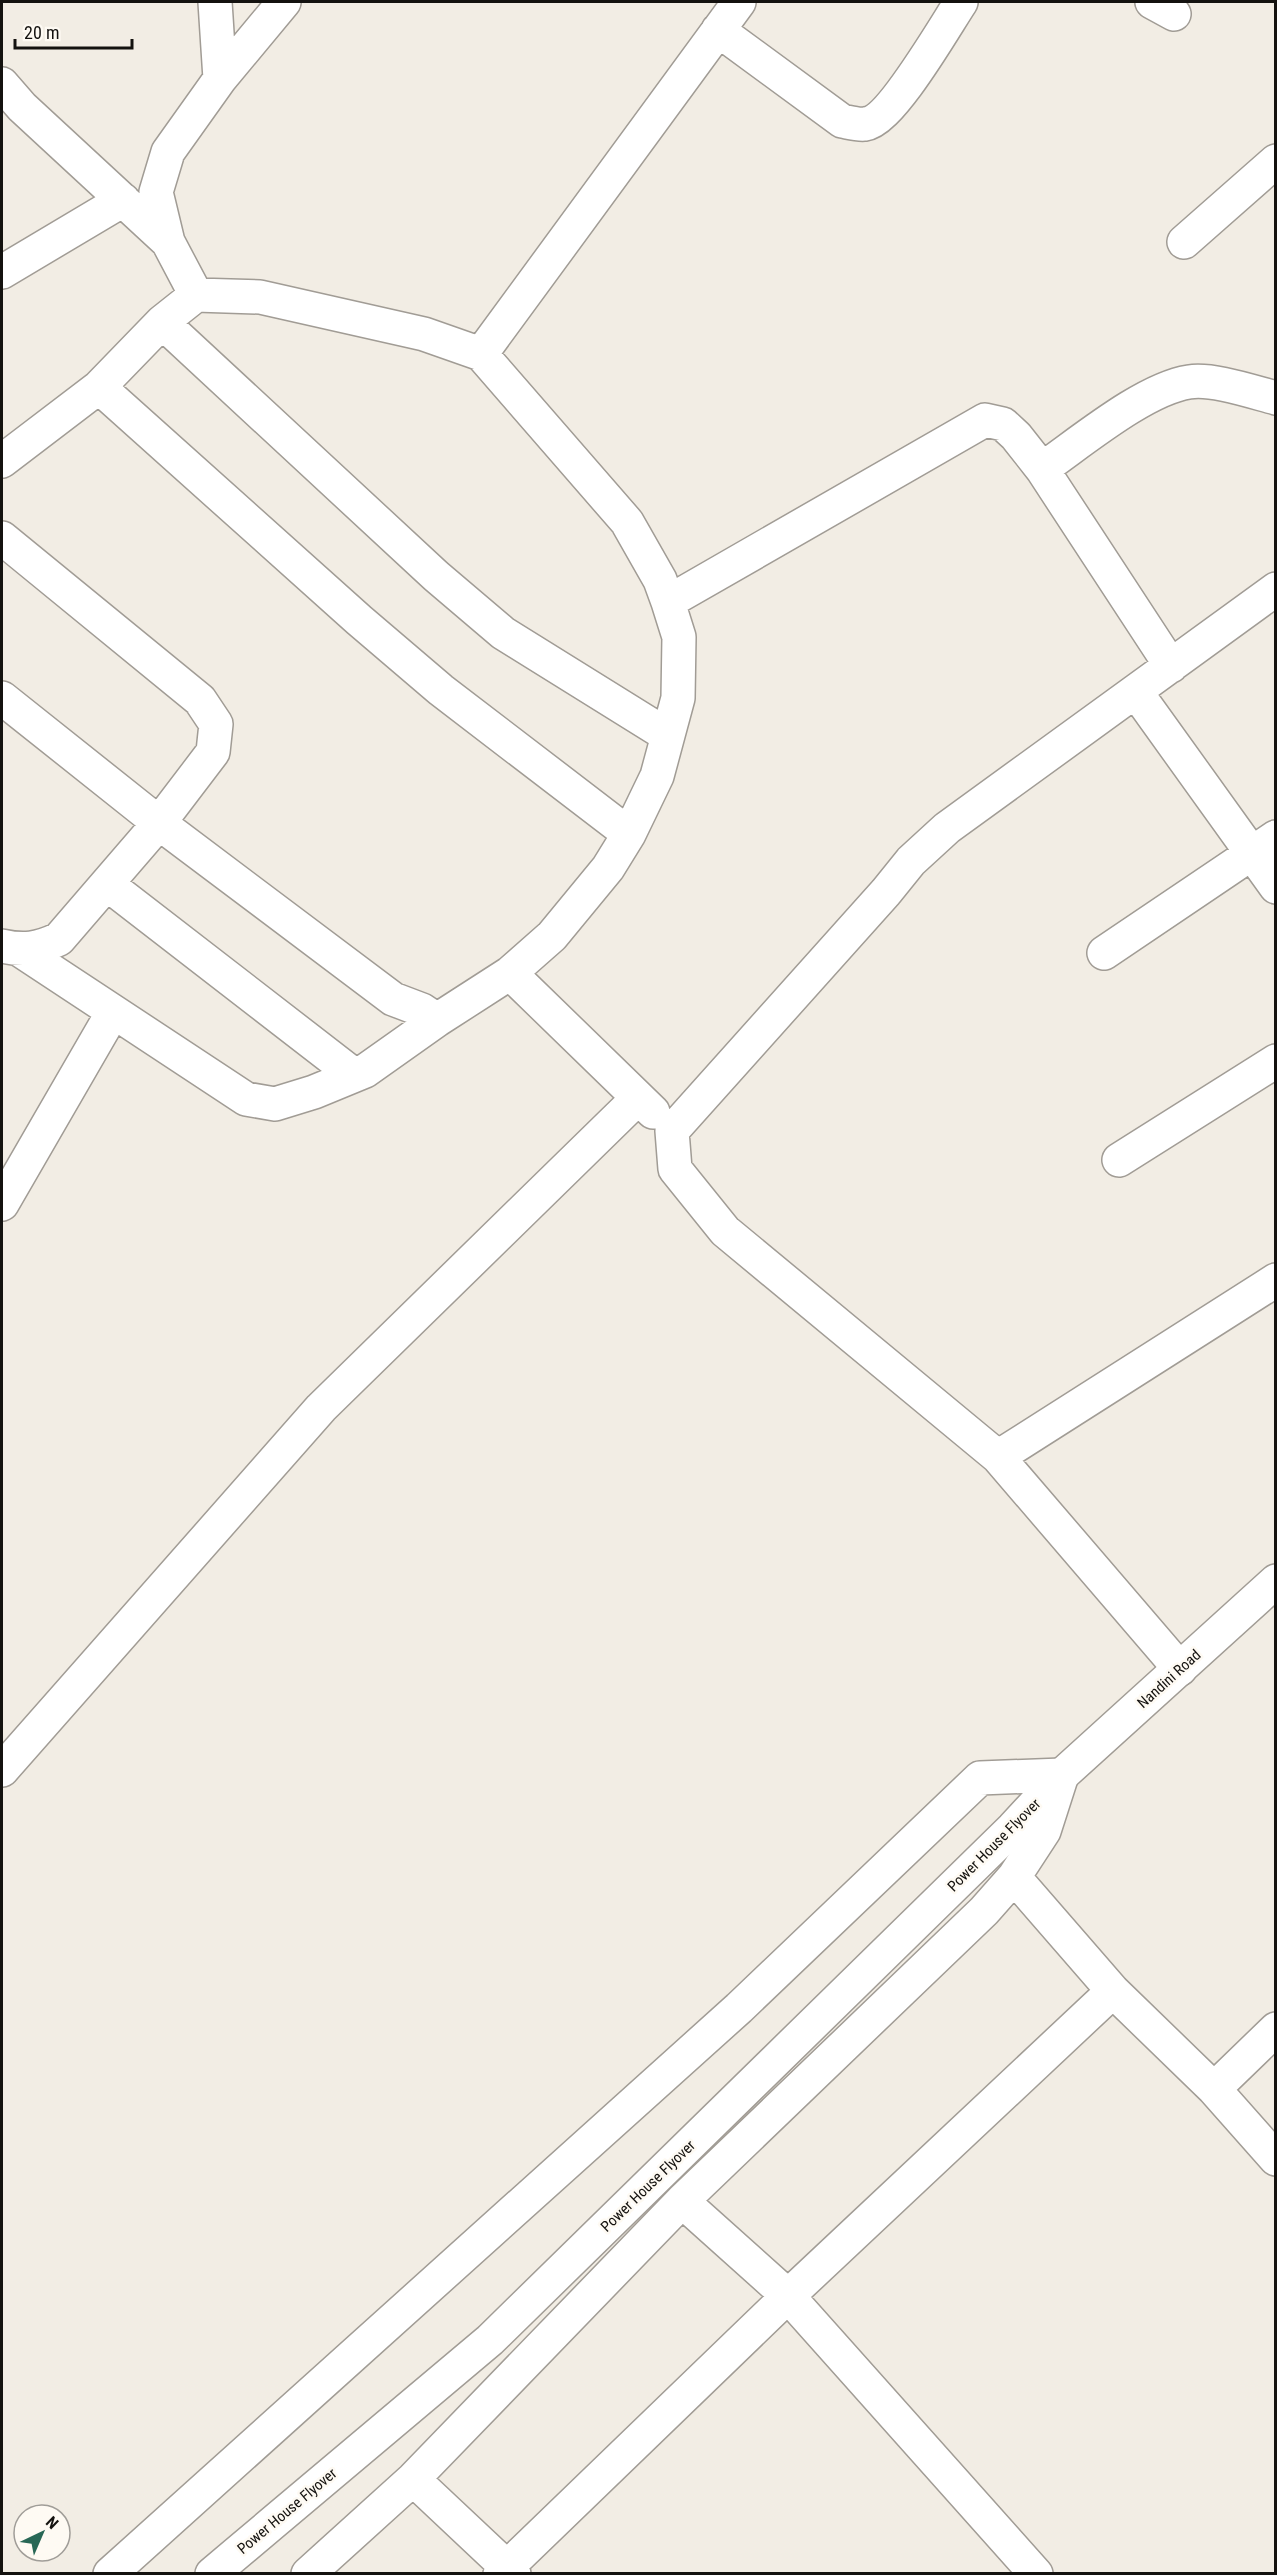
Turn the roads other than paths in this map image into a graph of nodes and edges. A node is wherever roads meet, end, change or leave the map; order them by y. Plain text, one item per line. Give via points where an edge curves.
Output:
1 (215, 2) edge
2 (284, 2) edge
3 (739, 2) edge
4 (961, 2) edge
5 (718, 30) junction
6 (220, 79) junction
7 (2, 84) edge
8 (1275, 161) edge
9 (123, 200) junction
10 (168, 242) junction
11 (1184, 242) dead end
12 (2, 272) edge
13 (196, 295) junction
14 (162, 322) junction
15 (481, 354) junction
16 (99, 387) junction
17 (1275, 398) edge
18 (2, 461) edge
19 (1042, 469) junction
20 (2, 538) edge
21 (1275, 589) edge
22 (668, 602) junction
23 (1171, 666) junction
24 (1136, 692) junction
25 (2, 698) edge
26 (667, 735) junction
27 (159, 823) junction
28 (629, 834) junction
29 (1263, 845) edge
30 (107, 884) junction
31 (1275, 887) edge
32 (10, 948) edge
33 (1104, 953) dead end
34 (510, 973) junction
35 (113, 1012) junction
36 (437, 1020) junction
37 (1275, 1062) edge
38 (354, 1075) junction
39 (638, 1098) junction
40 (672, 1131) junction
41 (1119, 1160) dead end
42 (2, 1204) edge
43 (1275, 1280) edge
44 (998, 1457) junction
45 (1275, 1581) edge
46 (1180, 1669) junction
47 (2, 1770) edge
48 (1062, 1775) junction
49 (1014, 1877) junction
50 (1113, 1991) junction
51 (1275, 2030) edge
52 (1214, 2089) junction
53 (1275, 2158) edge
54 (682, 2201) junction
55 (788, 2296) junction
56 (413, 2479) junction
57 (507, 2571) edge
58 (110, 2574) edge
59 (212, 2574) edge
60 (308, 2574) edge
61 (1036, 2574) edge

1 - 6 street
2 - 6 street
3 - 5 street
4 - 5 street via 885,113 866,124 842,121
5 - 15 street
6 - 10 street via 168,152 156,192
7 - 9 street
8 - 11 street
9 - 10 street
9 - 12 street
10 - 13 street
13 - 14 street
13 - 15 street via 260,297 424,334
14 - 16 street
14 - 26 street via 436,576 503,633
15 - 22 street via 627,522
16 - 18 street
16 - 28 street via 441,690
17 - 19 street via 1190,382 1149,395
19 - 22 street via 1003,424 985,420
19 - 23 street
20 - 27 street via 200,700 216,724 213,752
21 - 23 street
22 - 26 street via 679,636 678,698
23 - 24 street
24 - 29 street
24 - 40 street via 947,828 911,861
25 - 27 street
26 - 28 street via 657,776
27 - 30 street
27 - 36 street via 393,999
28 - 34 street via 574,911
29 - 31 street
29 - 33 street
30 - 32 street via 59,939 39,948
30 - 38 street
32 - 35 street
34 - 36 street
34 - 39 street
35 - 38 street via 246,1099 275,1104
35 - 42 street
36 - 38 street
37 - 41 street
39 - 40 street
39 - 47 street via 321,1408
40 - 44 street via 675,1169 725,1231
43 - 44 street
44 - 46 street
45 - 46 street, Nandini Road
46 - 48 street, Nandini Road
48 - 49 street via 1044,1831
48 - 58 street via 980,1778 739,2008
48 - 59 street, Power House Flyover via 1013,1828 490,2340
49 - 50 street
49 - 54 street via 984,1911
50 - 52 street
50 - 55 street
51 - 52 street
52 - 53 street
54 - 55 street
54 - 56 street
55 - 57 street
55 - 61 street
56 - 57 street
56 - 60 street

